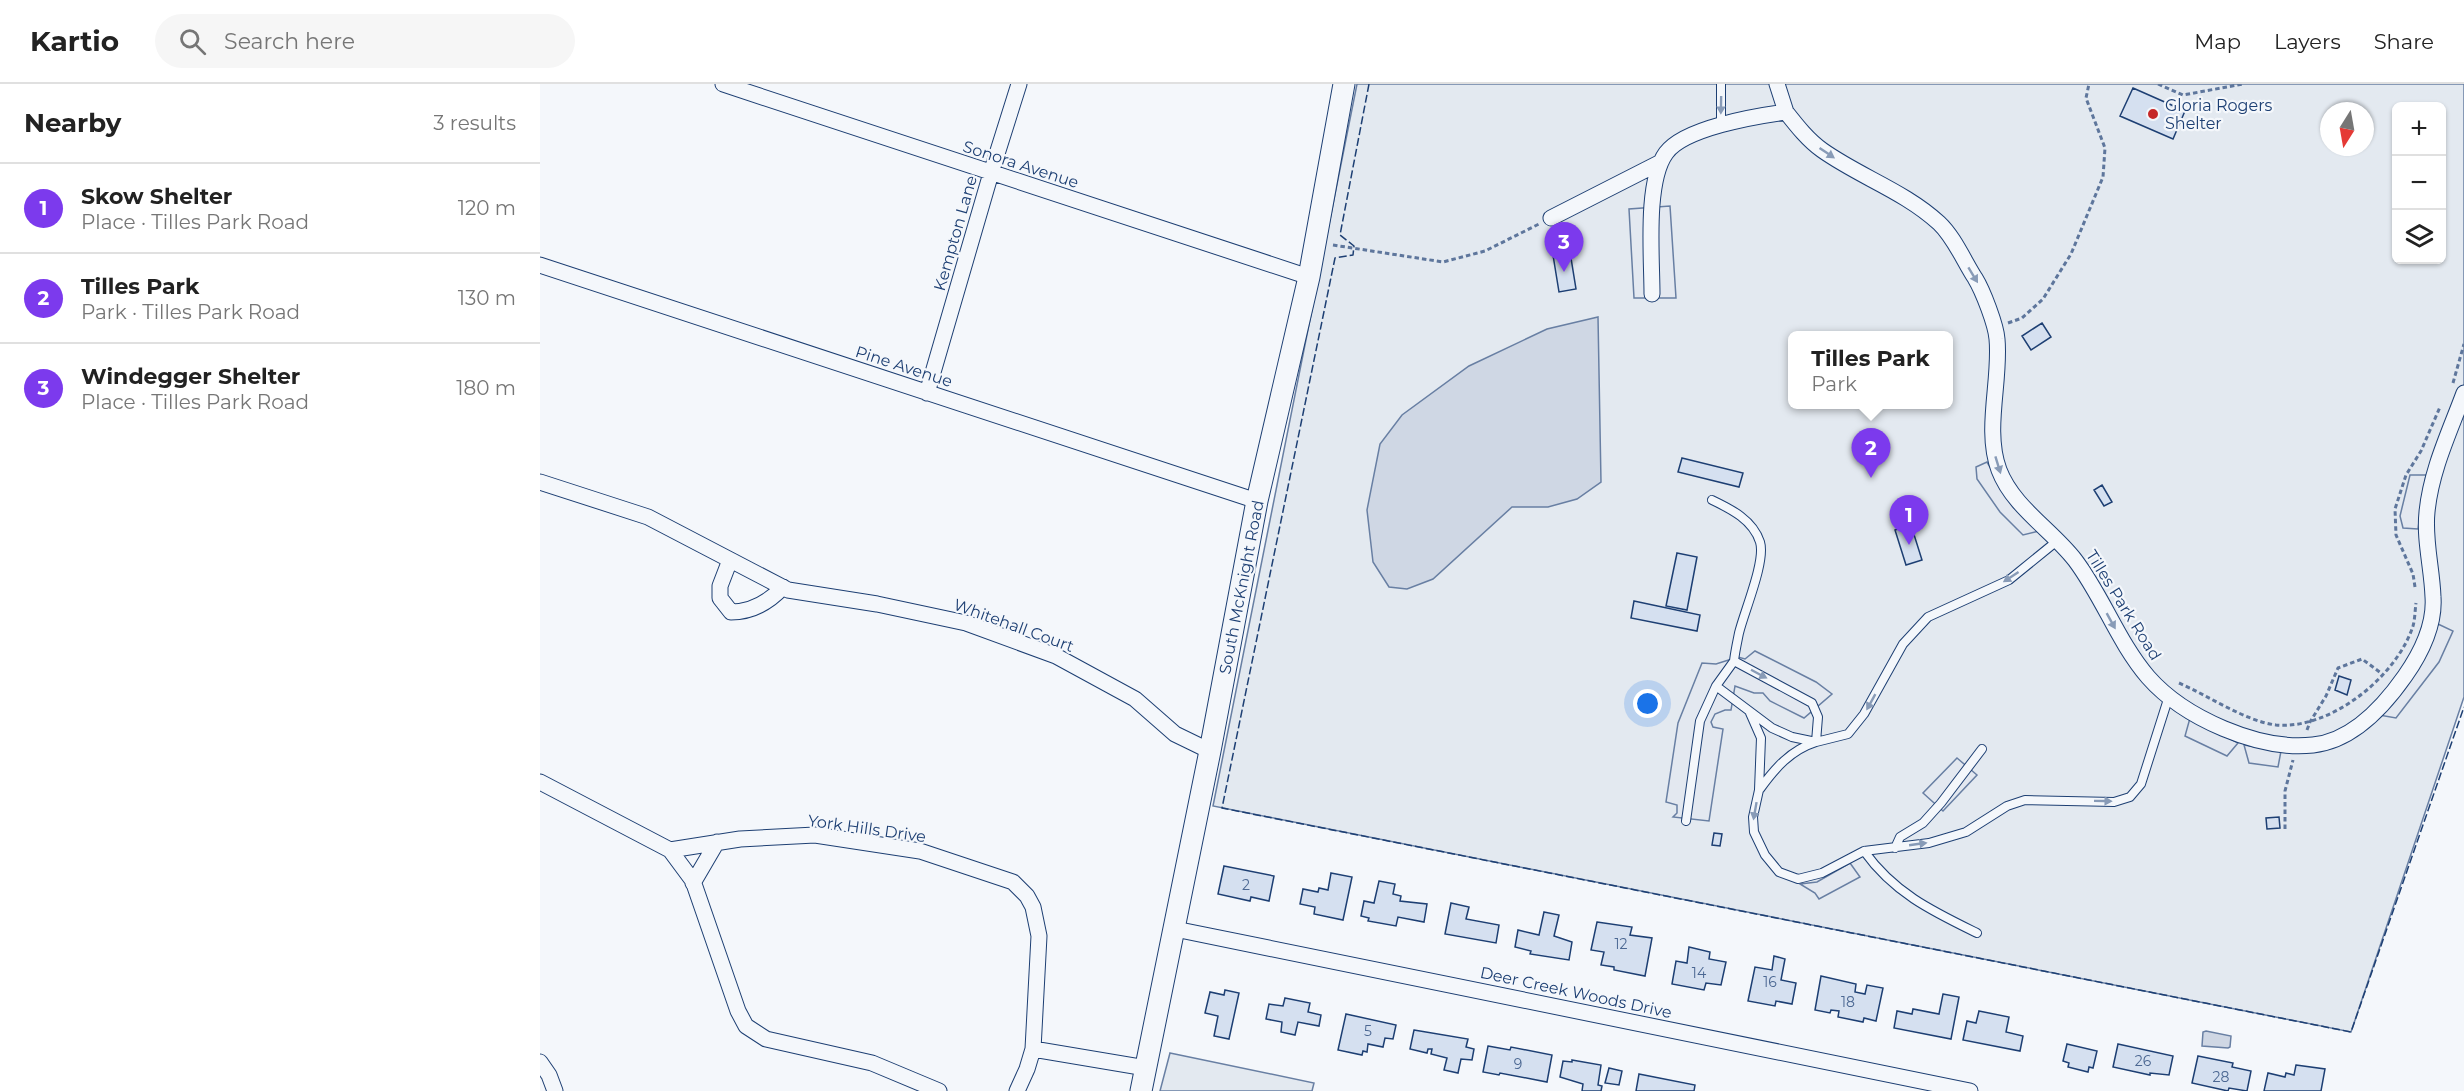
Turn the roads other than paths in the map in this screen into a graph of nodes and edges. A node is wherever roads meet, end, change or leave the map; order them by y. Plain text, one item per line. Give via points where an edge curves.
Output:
1 (723, 84) edge
2 (1019, 84) edge
3 (1344, 84) edge
4 (1721, 84) edge
5 (1777, 84) edge
6 (1786, 112) junction
7 (1721, 125) junction
8 (1660, 162) junction
9 (991, 173) junction
10 (1551, 218) road end
11 (540, 265) edge
12 (1309, 278) junction
13 (1652, 294) dead end
14 (2457, 392) edge
15 (927, 393) junction
16 (540, 482) edge
17 (1712, 500) dead end
18 (1257, 501) junction
19 (2057, 541) junction
20 (730, 560) junction
21 (783, 587) junction
22 (1734, 661) junction
23 (1716, 686) junction
24 (2169, 696) junction
25 (1750, 713) junction
26 (1816, 742) junction
27 (1982, 749) dead end
28 (1210, 751) junction
29 (540, 782) edge
30 (1759, 790) junction
31 (1686, 821) dead end
32 (717, 842) junction
33 (1895, 848) junction
34 (670, 850) junction
35 (1864, 851) junction
36 (693, 883) junction
37 (1175, 929) junction
38 (1977, 933) dead end
39 (1033, 1049) junction
40 (540, 1062) edge
41 (1146, 1068) junction
42 (555, 1091) edge
43 (939, 1091) edge
44 (1017, 1091) edge
45 (1141, 1091) edge
46 (1970, 1091) edge

1 - 9 street, Sonora Avenue
2 - 9 street, Kempton Lane
3 - 12 main road, South McKnight Road
4 -> 7 lane
5 - 6 street, Tilles Park Road
6 - 7 street
6 -> 19 street, Tilles Park Road via 1820,148 1906,197 1943,226 1978,283 1998,338 1993,409 1998,467 2006,484
7 - 8 street via 1681,140
8 - 10 street
8 - 13 street via 1653,196
9 - 12 street, Sonora Avenue
9 - 15 street, Kempton Lane
11 - 15 street, Pine Avenue
12 - 18 main road, South McKnight Road
14 - 24 street, Tilles Park Road via 2430,486 2426,516 2434,599 2431,626 2405,676 2368,719 2316,745 2297,745 2249,739 2207,721
15 - 18 street, Pine Avenue
16 - 20 street, Whitehall Court via 648,517
17 - 22 lane via 1734,510 1751,526 1761,543
18 - 28 main road, South McKnight Road
19 -> 24 street, Tilles Park Road via 2075,560 2134,659
19 -> 26 lane via 2009,579 1928,617 1903,645 1864,714 1848,734
20 - 21 street, Whitehall Court
20 - 21 street via 720,586 720,598 731,612 754,608
21 - 28 street, Whitehall Court via 966,623 1056,656 1135,699 1175,734
22 - 23 lane
22 -> 26 lane via 1812,703 1818,717
23 - 25 lane
23 - 31 lane via 1700,721
33 -> 24 lane via 1965,832 2007,806 2025,800 2114,802 2130,797 2145,774
25 - 26 lane via 1782,733
25 - 30 lane via 1761,738
26 - 30 lane via 1790,755
27 - 33 lane via 1941,804 1923,823 1900,837
28 - 37 main road, South McKnight Road
29 - 34 street
30 -> 35 lane via 1754,832 1764,855 1779,872 1798,879 1822,873
32 - 34 street, York Hills Drive
32 - 36 street
32 - 39 street, York Hills Drive via 815,835 920,851 1013,882 1033,907 1039,936
33 - 35 lane
34 - 36 street
35 - 38 lane via 1884,877 1907,896
36 - 43 street via 738,1011 755,1034 782,1044 872,1063
37 - 41 main road, South McKnight Road
37 - 46 street, Deer Creek Woods Drive
39 - 41 street
39 - 44 street, York Hills Drive
40 - 42 street
41 - 45 main road, South McKnight Road

